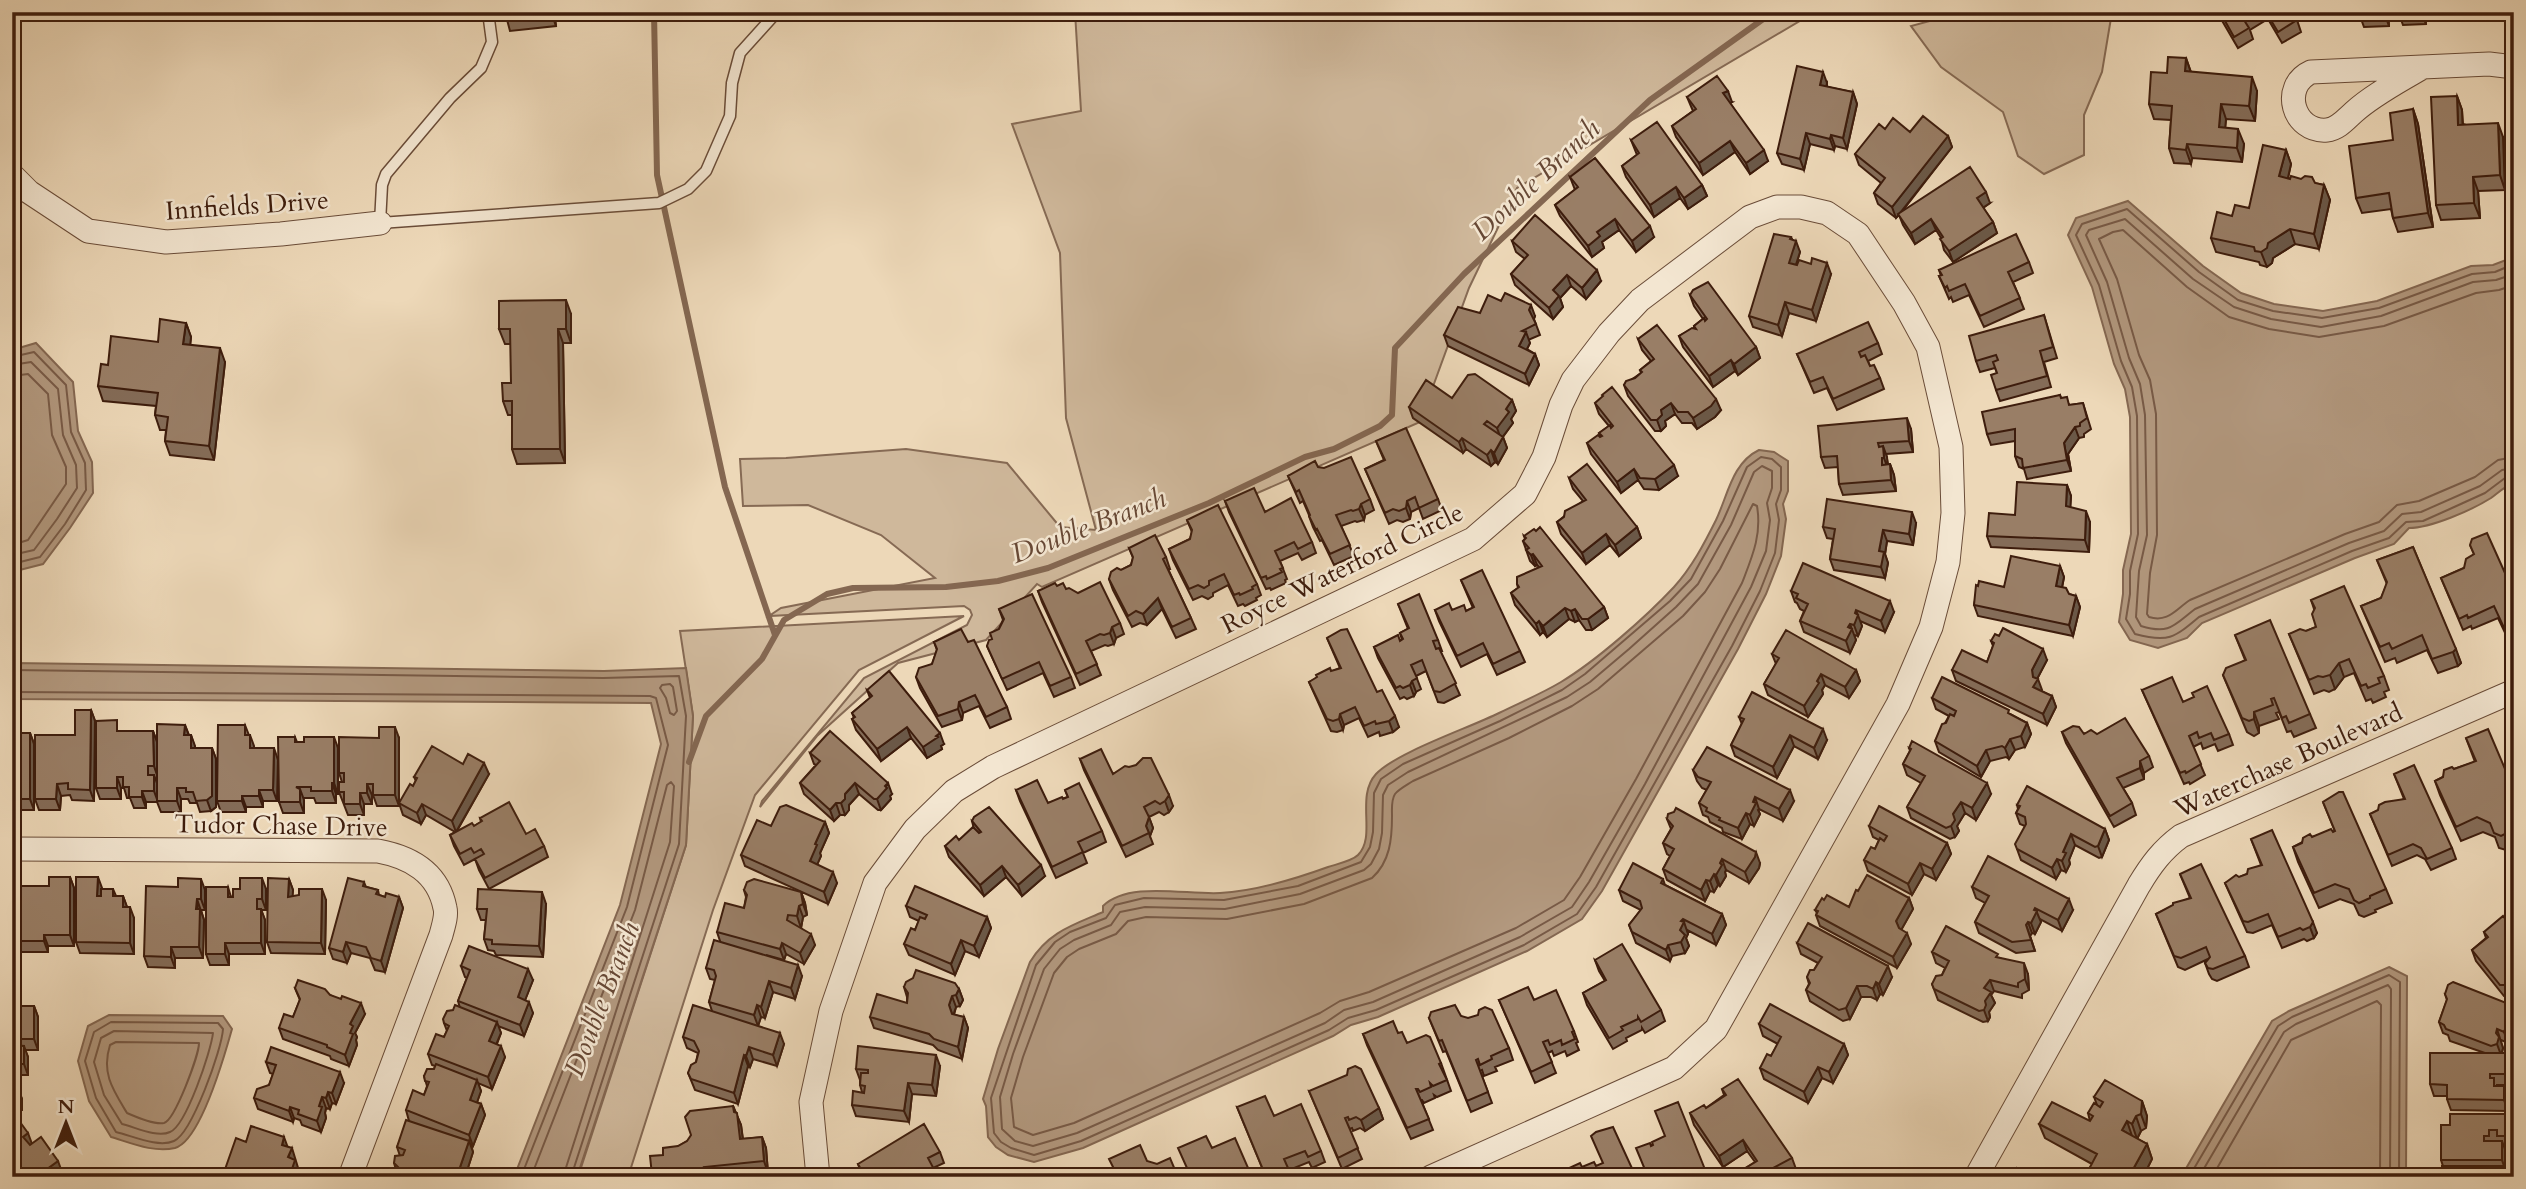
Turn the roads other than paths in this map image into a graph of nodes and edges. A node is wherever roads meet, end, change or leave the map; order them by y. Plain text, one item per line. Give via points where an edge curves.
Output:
1 (488, 12) edge
2 (777, 12) edge
3 (2514, 66) edge
4 (2423, 67) junction
5 (12, 175) edge
6 (380, 223) junction
7 (2514, 691) edge
8 (12, 849) edge
9 (350, 1177) edge
10 (818, 1177) edge
11 (1431, 1177) edge
12 (1976, 1177) edge

1 - 6 lane via 492,42 481,68 450,97 386,174
2 - 6 lane via 740,53 730,116 720,144 706,172 688,189 659,203
3 - 4 street
4 - 4 street via 2311,72 2302,76 2293,90 2294,107 2308,127 2333,128
5 - 6 street, Innfields Drive via 29,192 88,231 166,242
7 - 12 street, Waterchase Boulevard via 2181,836 2164,849 2152,862
8 - 9 street, Tudor Chase Drive via 378,851 398,855 427,872 446,909 441,935
10 - 11 street, Royce Waterford Circle via 811,1102 831,1011 876,883 915,829 944,801 993,768 1473,539 1525,494 1573,380 1640,300 1750,216 1776,207 1827,213 1858,234 1905,303 1928,347 1951,447 1954,513 1948,562 1931,627 1898,704 1716,1029 1674,1068

